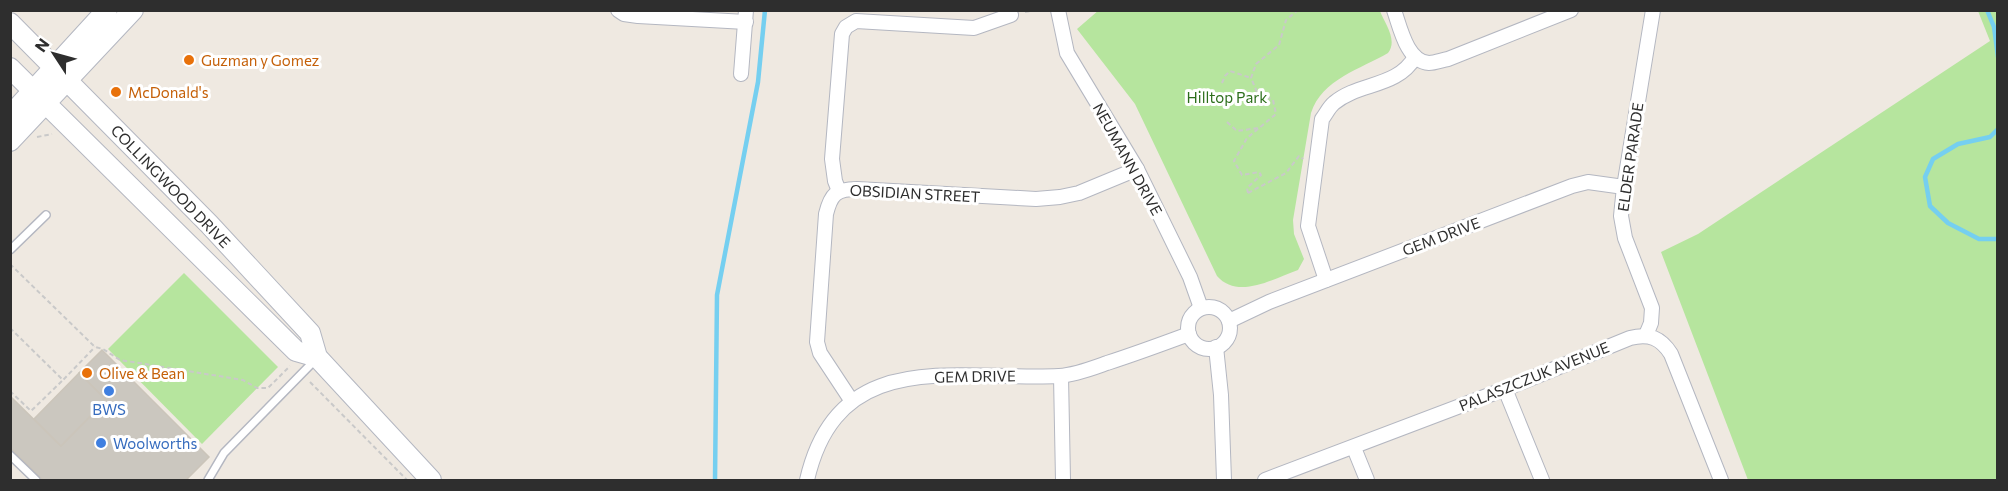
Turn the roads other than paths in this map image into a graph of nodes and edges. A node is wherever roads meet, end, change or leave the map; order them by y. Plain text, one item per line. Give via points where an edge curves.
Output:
1 (107, 10) edge
2 (133, 10) edge
3 (618, 10) edge
4 (1058, 10) edge
5 (1394, 10) edge
6 (1571, 10) edge
7 (1653, 10) edge
8 (1011, 15) dead end
9 (746, 16) edge
10 (10, 23) edge
11 (1415, 57) junction
12 (10, 68) edge
13 (61, 73) junction
14 (741, 74) dead end
15 (41, 97) junction
16 (10, 116) edge
17 (10, 141) edge
18 (1137, 169) junction
19 (1624, 187) junction
20 (839, 191) junction
21 (46, 215) dead end
22 (10, 250) edge
23 (1326, 280) junction
24 (1201, 308) junction
25 (1229, 321) junction
26 (1189, 334) junction
27 (1646, 335) junction
28 (1216, 347) junction
29 (317, 357) junction
30 (1061, 376) junction
31 (1505, 389) junction
32 (851, 400) junction
33 (1354, 448) junction
34 (10, 456) edge
35 (209, 479) edge
36 (36, 480) edge
37 (431, 480) edge
38 (807, 480) edge
39 (1063, 480) edge
40 (1224, 480) edge
41 (1265, 480) edge
42 (1367, 480) edge
43 (1542, 480) edge
44 (1720, 480) edge

1 - 13 main road
2 - 13 main road
3 - 9 street via 638,16
4 - 18 street, NEUMANN DRIVE via 1067,53
5 - 11 street
6 - 11 street via 1448,59 1428,63
7 - 19 street, ELDER PARADE
8 - 20 street via 974,28 856,21 846,27 842,34 832,159
9 - 14 street
10 - 13 main road, COLLINGWOOD DRIVE
11 - 23 street via 1400,75 1349,94 1333,104 1322,118 1308,226
12 - 15 main road, COLLINGWOOD DRIVE
13 - 15 main road
13 - 29 main road, COLLINGWOOD DRIVE via 310,333
15 - 16 main road
15 - 17 main road
15 - 29 main road, COLLINGWOOD DRIVE via 296,351
18 - 20 street, OBSIDIAN STREET via 1079,193 1036,199
18 - 24 street, NEUMANN DRIVE
19 - 23 street, GEM DRIVE via 1588,182 1572,186
19 - 27 street, ELDER PARADE via 1621,216 1625,238 1652,308
20 - 32 street, OBSIDIAN STREET via 829,202 826,214 817,342
21 - 22 lane
23 - 25 street, GEM DRIVE
24 - 25 street via 1215,308
24 - 26 street via 1188,323
25 - 28 street via 1229,334
26 - 28 street via 1203,348
26 - 30 street, GEM DRIVE
27 - 31 street, PALASZCZUK AVENUE
27 - 44 street via 1657,338 1671,354
28 - 40 street
29 - 35 lane via 224,453
29 - 37 main road, COLLINGWOOD DRIVE
30 - 32 street, GEM DRIVE via 922,376 896,381
30 - 39 street
31 - 33 street, PALASZCZUK AVENUE
31 - 43 street
32 - 38 street, GEM DRIVE via 818,445
33 - 41 street, PALASZCZUK AVENUE
33 - 42 street
34 - 36 lane

